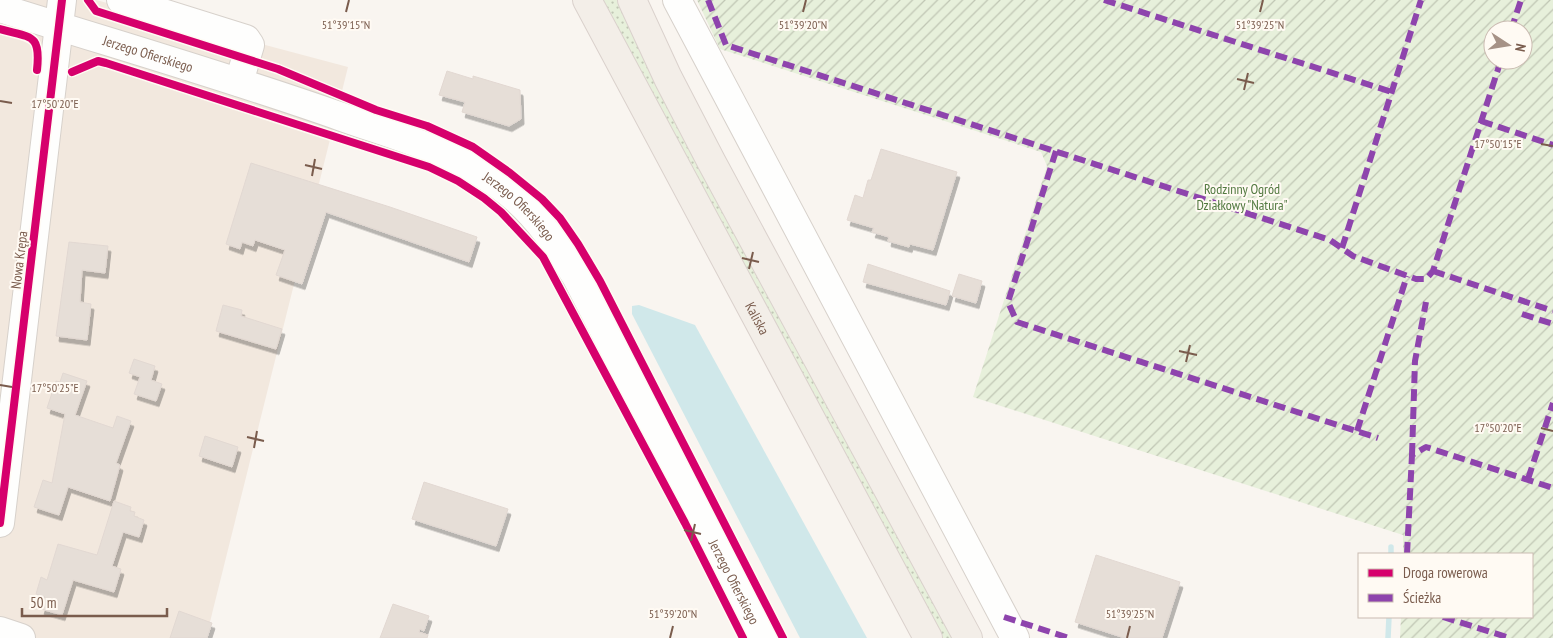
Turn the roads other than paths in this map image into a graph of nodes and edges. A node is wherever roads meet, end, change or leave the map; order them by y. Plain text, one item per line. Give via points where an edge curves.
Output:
1 (121, 0) edge
2 (587, 0) edge
3 (632, 0) edge
4 (677, 0) edge
5 (0, 8) edge
6 (60, 13) edge
7 (239, 82) junction
8 (0, 523) edge
9 (0, 631) edge
10 (21, 638) edge
11 (763, 638) edge
12 (928, 638) edge
13 (968, 638) edge
14 (1015, 638) edge

1 - 7 street via 246,39 250,45
2 - 12 main road, Kaliska
3 - 13 main road via 707,153
4 - 14 street
5 - 6 street, Jerzego Ofierskiego
6 - 7 street, Jerzego Ofierskiego
6 - 8 street, Nowa Krępa
7 - 11 street, Jerzego Ofierskiego via 415,141 460,160 509,193 534,216 556,243 577,278
9 - 10 street

